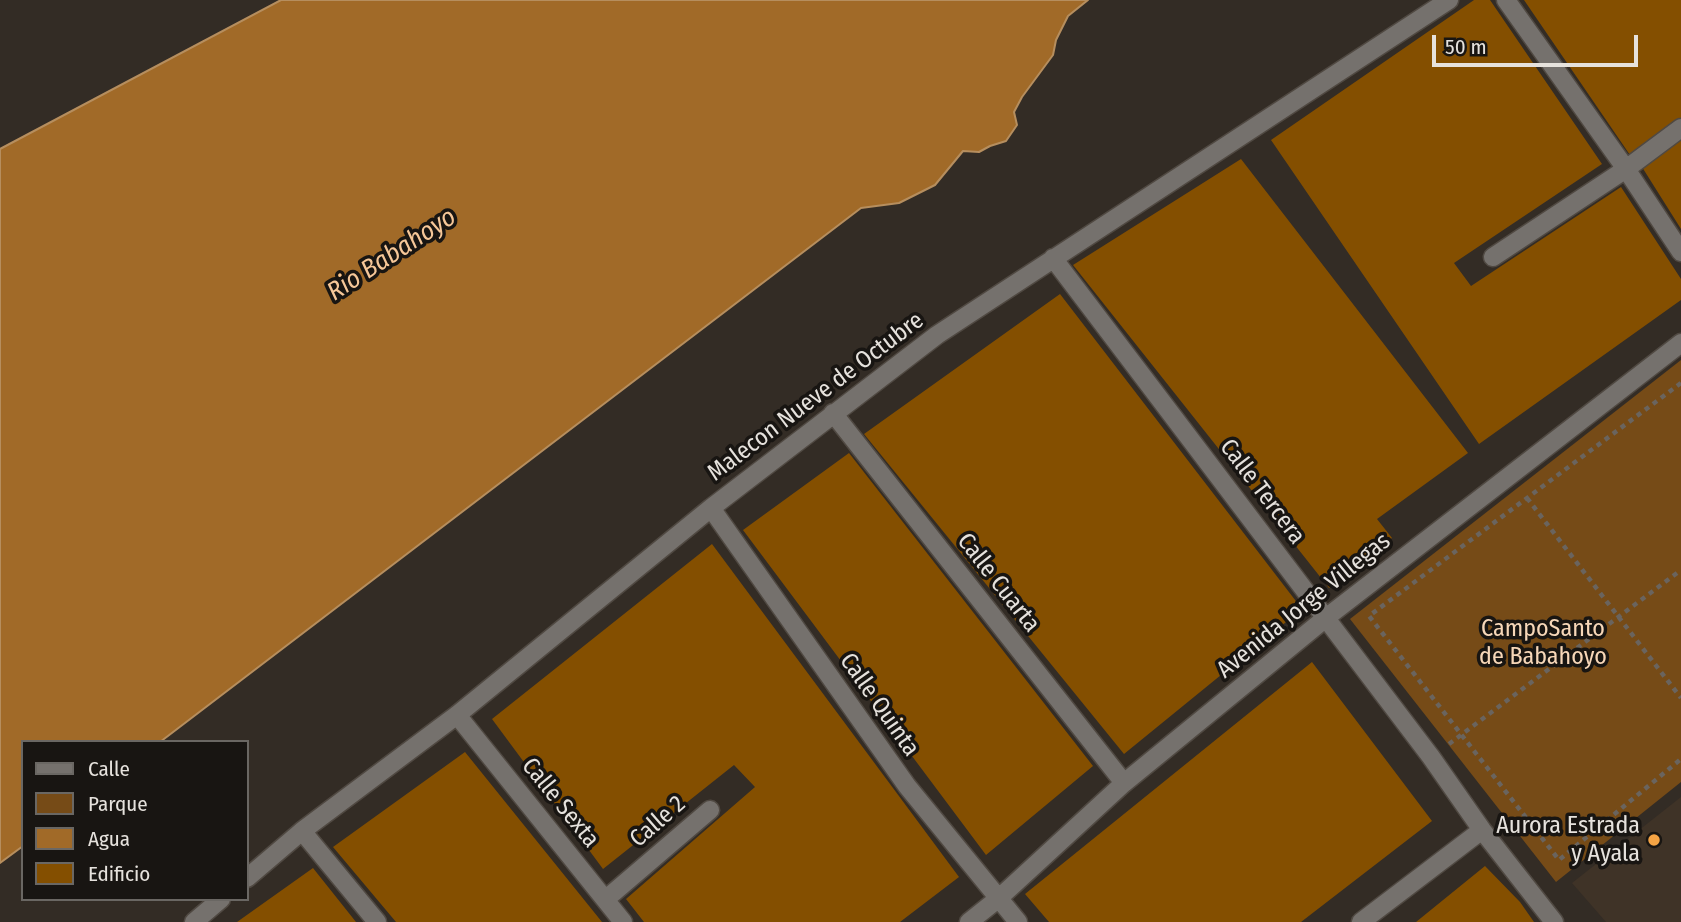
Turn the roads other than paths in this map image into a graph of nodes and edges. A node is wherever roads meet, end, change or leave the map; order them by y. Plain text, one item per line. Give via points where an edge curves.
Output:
1 (1448, 0) edge
2 (1506, 0) edge
3 (1681, 128) edge
4 (1626, 169) junction
5 (1681, 252) edge
6 (1493, 257) dead end
7 (1053, 258) junction
8 (1681, 343) edge
9 (833, 413) junction
10 (711, 508) junction
11 (1327, 617) junction
12 (457, 715) junction
13 (1124, 783) junction
14 (710, 810) dead end
15 (1482, 830) junction
16 (302, 831) junction
17 (248, 877) edge
18 (999, 898) junction
19 (606, 900) junction
20 (219, 901) edge
21 (194, 922) edge
22 (377, 922) edge
23 (623, 922) edge
24 (969, 922) edge
25 (1018, 922) edge
26 (1361, 922) edge
27 (1554, 922) edge

1 - 7 street, Malecon Nueve de Octubre
2 - 4 street
3 - 4 street
4 - 5 street
4 - 6 street
7 - 9 street, Malecon Nueve de Octubre via 937,335
7 - 11 street, Calle Tercera
8 - 11 street, Avenida Jorge Villegas
9 - 10 street, Malecon Nueve de Octubre
9 - 13 street, Calle Cuarta
10 - 12 street, Malecon Nueve de Octubre
10 - 18 street, Calle Quinta via 907,786
11 - 13 street, Avenida Jorge Villegas
11 - 15 street, Calle Tercera
12 - 16 street, Malecon Nueve de Octubre
12 - 19 street, Calle Sexta
13 - 18 street, Avenida Jorge Villegas
14 - 19 street, Calle 2
15 - 26 street
15 - 27 street, Calle Tercera
16 - 17 street, Malecon Nueve de Octubre
16 - 22 street
18 - 24 street, Avenida Jorge Villegas
18 - 25 street, Calle Quinta
19 - 23 street, Calle Sexta
20 - 21 street

